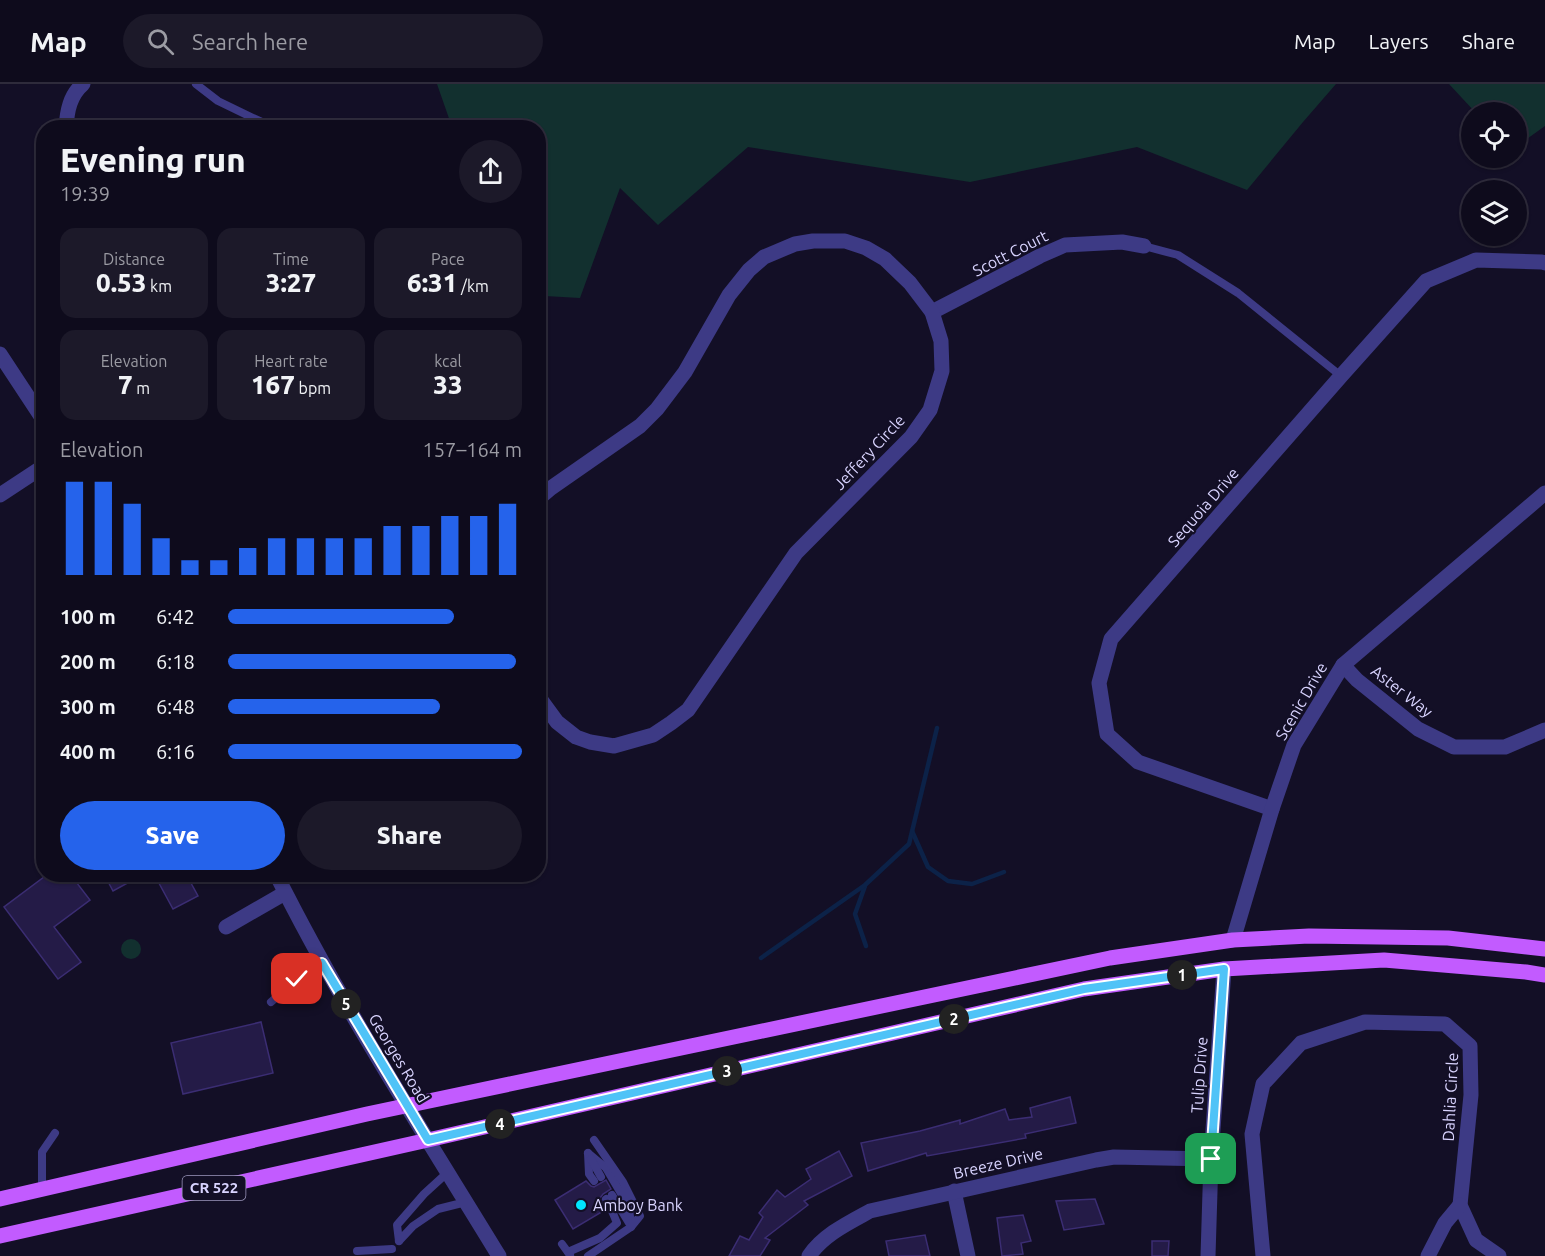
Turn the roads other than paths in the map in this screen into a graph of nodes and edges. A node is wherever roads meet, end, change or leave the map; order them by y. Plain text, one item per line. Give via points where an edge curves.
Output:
1 (83, 84) edge
2 (196, 84) edge
3 (66, 120) edge
4 (257, 120) edge
5 (1144, 246) joint
6 (1545, 264) edge
7 (932, 312) junction
8 (0, 354) edge
9 (1341, 376) junction
10 (36, 409) edge
11 (36, 471) edge
12 (546, 492) edge
13 (1545, 493) edge
14 (0, 495) edge
15 (1343, 664) junction
16 (546, 707) edge
17 (1545, 730) edge
18 (1272, 809) junction
19 (280, 882) edge
20 (285, 893) junction
21 (226, 927) dead end
22 (1233, 940) junction
23 (1545, 949) edge
24 (322, 963) junction
25 (1224, 969) junction
26 (1545, 975) edge
27 (271, 1002) dead end
28 (407, 1105) junction
29 (55, 1133) dead end
30 (428, 1140) junction
31 (594, 1140) dead end
32 (1211, 1159) junction
33 (447, 1173) junction
34 (597, 1179) dead end
35 (42, 1189) junction
36 (954, 1191) junction
37 (0, 1199) edge
38 (466, 1202) junction
39 (1460, 1205) junction
40 (631, 1227) junction
41 (0, 1236) edge
42 (562, 1244) dead end
43 (392, 1249) dead end
44 (357, 1251) dead end
45 (570, 1254) edge
46 (499, 1256) edge
47 (588, 1256) edge
48 (809, 1256) edge
49 (968, 1256) edge
50 (1208, 1256) edge
51 (1263, 1256) edge
52 (1428, 1256) edge
53 (1499, 1256) edge

1 - 3 street via 75,91
2 - 4 lane via 218,101
5 - 7 street, Scott Court via 1122,242 1065,245
5 - 9 lane via 1178,255 1238,293
6 - 9 street, Sequoia Drive via 1476,260 1426,281
7 - 12 street, Jeffery Circle via 910,283 885,260 845,241 795,244 764,257 729,295 685,372 657,409 640,426
7 - 16 street, Jeffery Circle via 941,341 942,371 930,410 911,436 796,553 688,710 653,735 614,746 576,737
8 - 10 street
9 - 18 street, Sequoia Drive via 1111,639 1099,683 1107,734 1138,762
11 - 14 street
13 - 15 street, Scenic Drive
15 - 17 street, Aster Way via 1418,729 1454,747 1505,747
15 - 18 street, Scenic Drive via 1294,746
18 - 22 street, Scenic Drive
19 - 20 street, Georges Road
20 - 21 street
20 - 24 street, Georges Road
22 - 23 main road, CR 522 via 1309,936 1448,938
22 - 28 main road, CR 522 via 1110,958
24 - 27 lane
24 - 28 street, Georges Road
25 - 26 main road, CR 522 via 1384,960
25 - 30 main road, CR 522 via 1084,989
25 - 32 street, Tulip Drive
28 - 30 street, Georges Road
28 - 35 main road, CR 522
29 - 35 lane via 42,1152
30 - 33 street, Georges Road
30 - 41 main road, CR 522
31 - 40 lane via 623,1182 640,1216
32 - 36 street, Breeze Drive via 1114,1157
32 - 50 street, Tulip Drive
33 - 38 street, Georges Road
33 - 38 lane via 397,1226 399,1241 438,1209
34 - 40 lane via 589,1174 588,1153 606,1168 629,1207
35 - 37 main road, CR 522
36 - 48 street, Breeze Drive via 870,1211 842,1226
36 - 49 street
38 - 46 street, Georges Road
39 - 51 street, Dahlia Circle via 1471,1095 1470,1046 1445,1024 1365,1022 1301,1043 1263,1084 1251,1134
39 - 52 street via 1445,1223
39 - 53 street via 1476,1240
40 - 45 lane via 609,1197 617,1223 600,1238
40 - 47 lane
42 - 45 lane
43 - 44 lane

